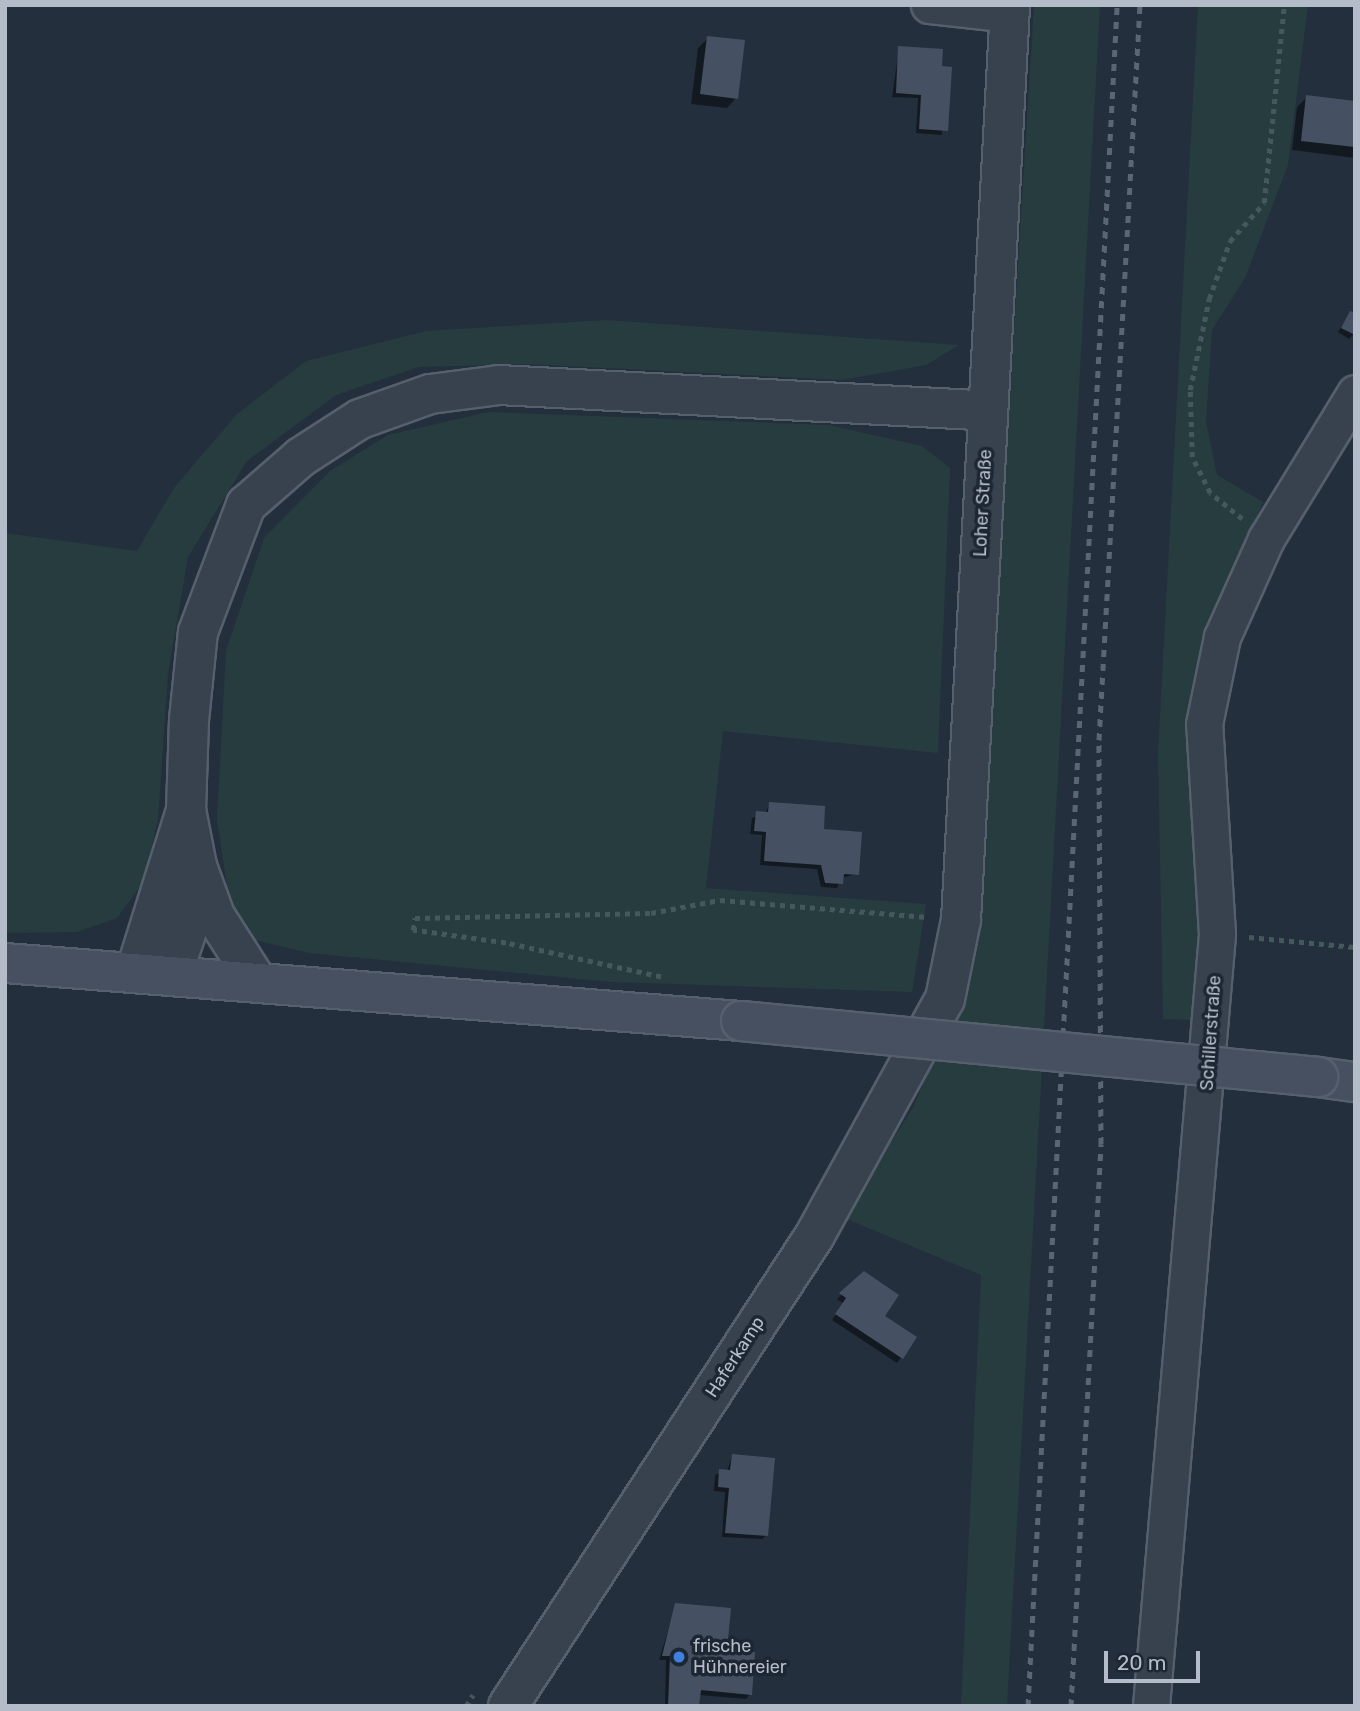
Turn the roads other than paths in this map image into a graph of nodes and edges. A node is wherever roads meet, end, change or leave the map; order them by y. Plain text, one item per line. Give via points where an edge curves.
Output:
1 (929, 5) edge
2 (1010, 10) edge
3 (1355, 393) edge
4 (988, 411) junction
5 (186, 810) junction
6 (197, 866) junction
7 (5, 963) edge
8 (155, 971) junction
9 (256, 980) junction
10 (945, 999) joint
11 (1336, 1079) edge
12 (495, 1694) edge
13 (1151, 1706) edge

1 - 2 street
2 - 4 street, Loher Straße
3 - 13 street, Schillerstraße via 1266,539 1223,637 1204,724 1217,933
4 - 5 street via 499,385 430,394 360,419 301,457 246,505 198,632
4 - 10 street, Loher Straße via 961,920
5 - 6 street
5 - 8 street
6 - 8 street via 195,907
6 - 9 street via 215,916
7 - 8 main road
8 - 9 main road
9 - 11 main road, bridge
10 - 12 street, Haferkamp via 815,1235

